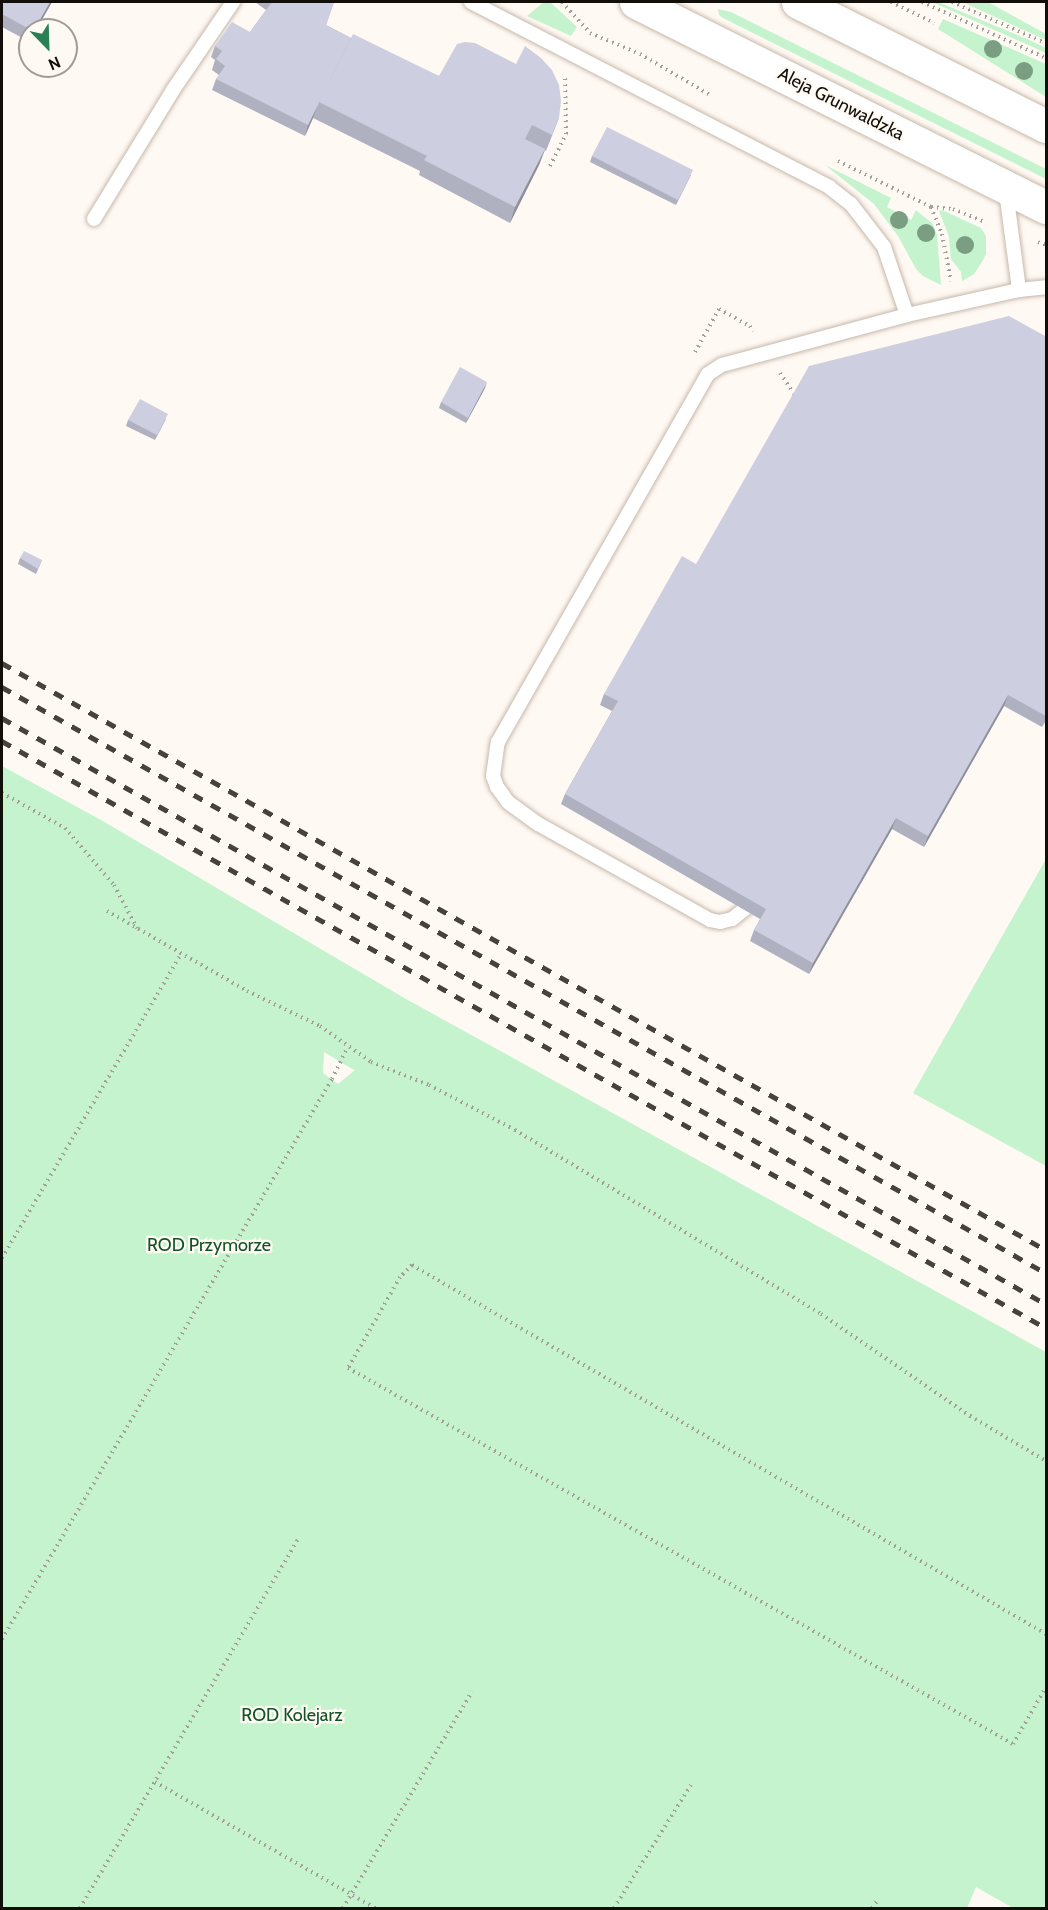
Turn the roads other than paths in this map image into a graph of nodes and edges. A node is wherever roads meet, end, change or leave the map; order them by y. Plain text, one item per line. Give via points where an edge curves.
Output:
1 (233, 2) edge
2 (471, 2) edge
3 (636, 2) edge
4 (798, 2) edge
5 (1047, 126) edge
6 (1006, 187) junction
7 (1047, 207) edge
8 (94, 219) dead end
9 (1047, 286) edge
10 (1019, 290) junction
11 (907, 315) junction
12 (758, 899) edge

1 - 8 lane via 173,90
2 - 11 lane via 829,187 851,204 884,247
3 - 6 main road, Aleja Grunwaldzka
4 - 5 main road
6 - 7 main road, Aleja Grunwaldzka
6 - 10 lane
9 - 10 lane
10 - 11 lane
11 - 12 lane via 722,365 708,374 498,742 493,776 497,787 508,802 538,824 710,920 732,919

